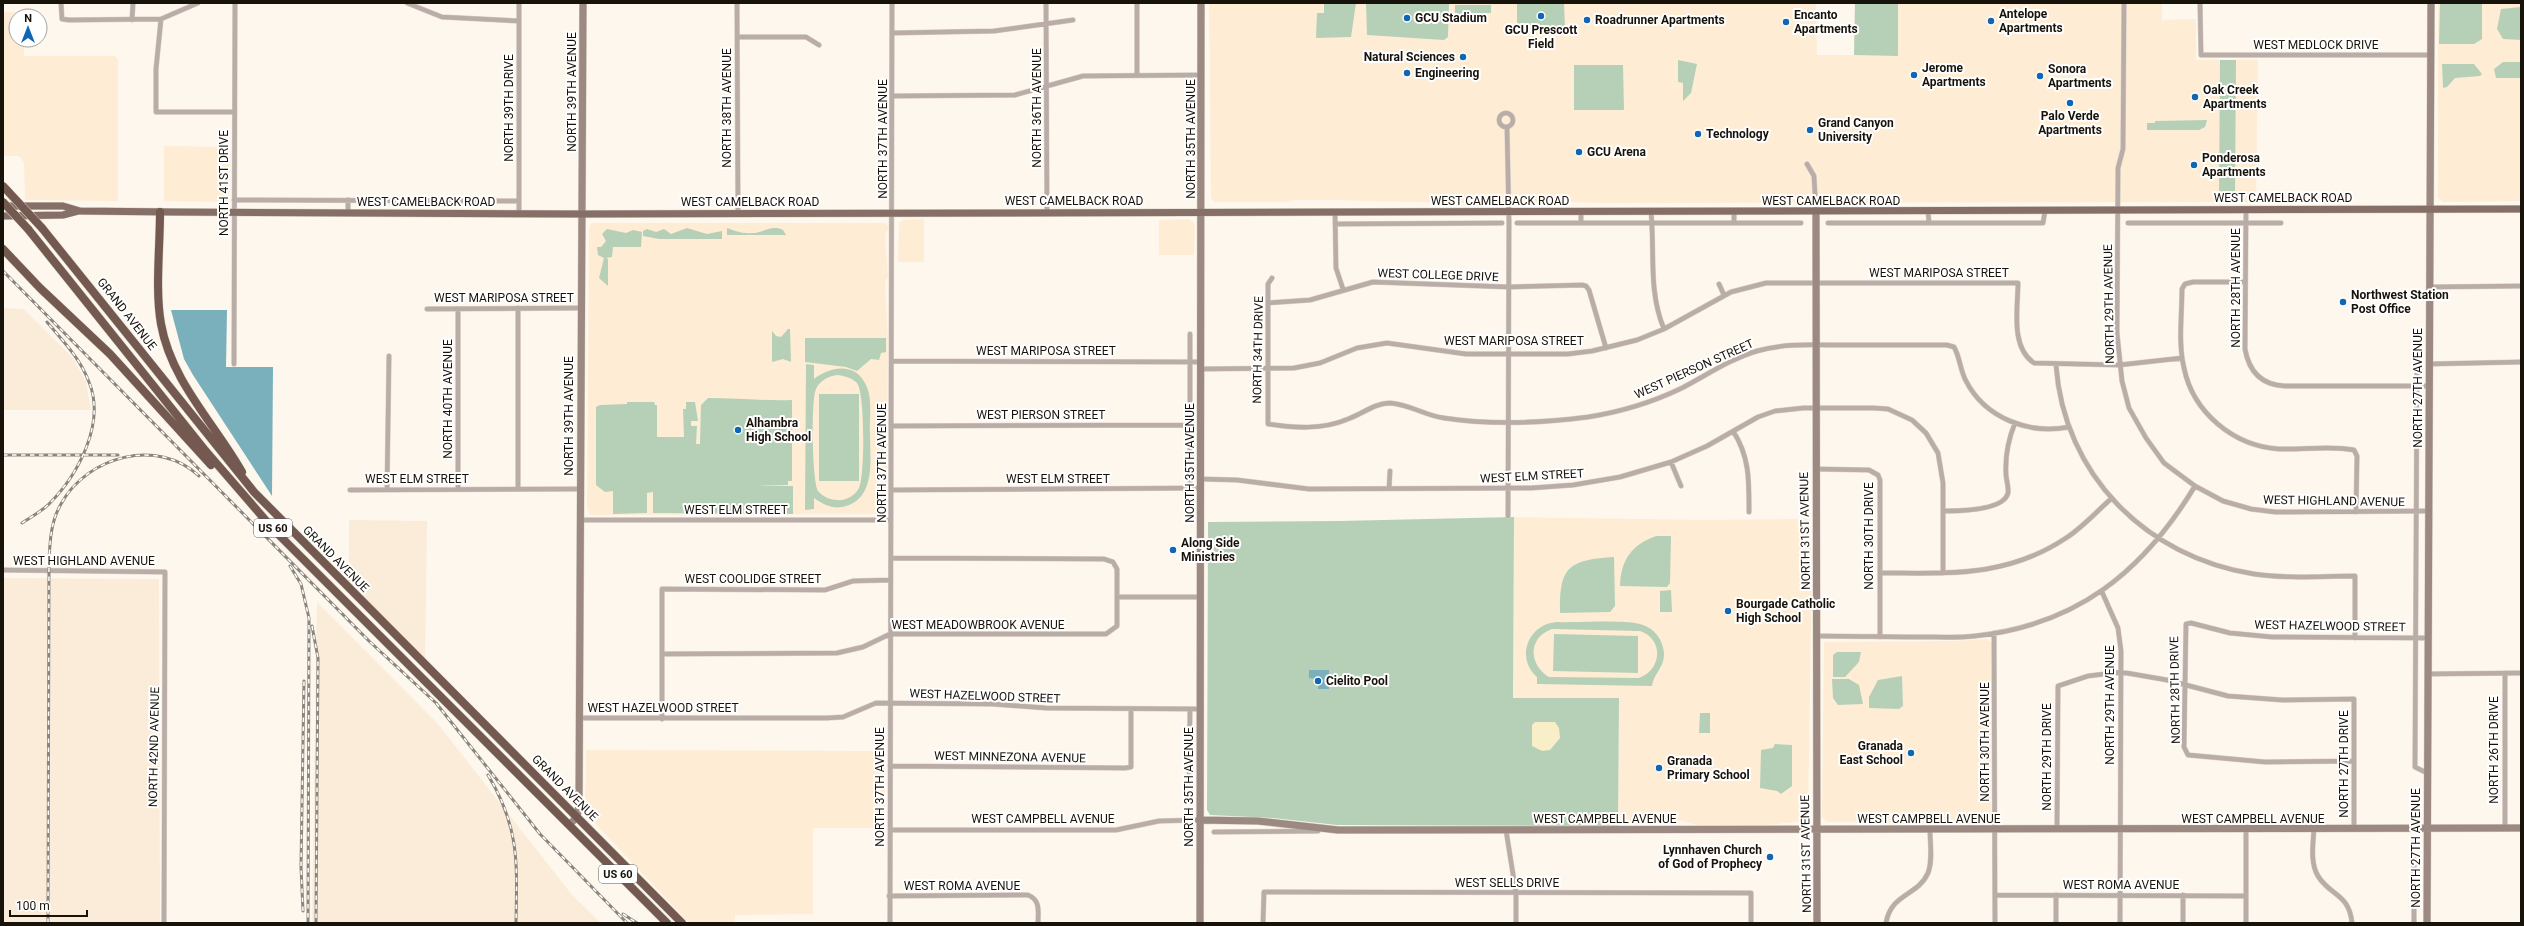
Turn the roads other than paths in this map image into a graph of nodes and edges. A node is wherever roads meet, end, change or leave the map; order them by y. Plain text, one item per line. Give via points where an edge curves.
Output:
1 (61, 3) edge
2 (132, 3) edge
3 (198, 3) edge
4 (234, 3) edge
5 (407, 3) edge
6 (519, 3) edge
7 (583, 3) edge
8 (736, 3) edge
9 (892, 3) edge
10 (1046, 3) edge
11 (1137, 3) edge
12 (1201, 3) edge
13 (2124, 3) edge
14 (2200, 3) edge
15 (2431, 3) edge
16 (161, 19) junction
17 (132, 20) junction
18 (1073, 20) dead end
19 (519, 21) junction
20 (1047, 25) junction
21 (892, 33) junction
22 (737, 38) junction
23 (819, 46) dead end
24 (2430, 55) junction
25 (1138, 75) junction
26 (1202, 75) junction
27 (1047, 86) junction
28 (892, 96) junction
29 (234, 112) junction
30 (1507, 128) dead end
31 (1807, 164) dead end
32 (3, 186) edge
33 (234, 200) junction
34 (348, 200) junction
35 (519, 201) junction
36 (3, 202) edge
37 (3, 206) edge
38 (2246, 209) junction
39 (2430, 209) junction
40 (2521, 209) edge
41 (2118, 210) junction
42 (80, 211) junction
43 (1928, 211) junction
44 (2045, 211) junction
45 (160, 212) junction
46 (893, 212) junction
47 (1047, 212) junction
48 (1202, 212) junction
49 (1335, 212) junction
50 (1420, 212) junction
51 (1509, 212) junction
52 (1581, 212) junction
53 (1651, 212) junction
54 (1734, 212) junction
55 (1816, 212) junction
56 (234, 213) junction
57 (348, 213) junction
58 (519, 213) junction
59 (738, 213) junction
60 (582, 214) junction
61 (3, 216) edge
62 (2246, 222) junction
63 (2281, 222) dead end
64 (1420, 223) junction
65 (1502, 223) dead end
66 (1517, 223) dead end
67 (1581, 223) junction
68 (1652, 223) junction
69 (1734, 223) junction
70 (1802, 223) dead end
71 (1828, 223) dead end
72 (1928, 223) junction
73 (2128, 223) dead end
74 (1335, 224) junction
75 (3, 249) edge
76 (3, 254) edge
77 (15, 262) junction
78 (1272, 278) dead end
79 (2245, 282) junction
80 (1816, 283) junction
81 (1719, 284) dead end
82 (2521, 286) edge
83 (2429, 287) junction
84 (1509, 288) junction
85 (1343, 289) junction
86 (1724, 295) junction
87 (1268, 303) junction
88 (458, 308) junction
89 (518, 308) junction
90 (581, 308) junction
91 (427, 309) dead end
92 (1664, 329) junction
93 (1190, 334) dead end
94 (1815, 345) junction
95 (1606, 348) junction
96 (1509, 354) junction
97 (389, 356) dead end
98 (2182, 358) junction
99 (892, 361) junction
100 (2417, 361) dead end
101 (1190, 362) junction
102 (2521, 362) edge
103 (234, 364) dead end
104 (2429, 364) junction
105 (1201, 365) junction
106 (2056, 365) junction
107 (2119, 365) junction
108 (1267, 369) junction
109 (2417, 386) junction
110 (2428, 386) junction
111 (1815, 408) junction
112 (1509, 421) junction
113 (2015, 423) junction
114 (1268, 424) joint
115 (1190, 425) junction
116 (892, 426) junction
117 (2069, 427) junction
118 (1733, 431) junction
119 (1671, 462) junction
120 (1816, 470) junction
121 (1390, 471) dead end
122 (1201, 479) junction
123 (233, 484) junction
124 (1681, 486) dead end
125 (2195, 486) junction
126 (1190, 488) junction
127 (1201, 488) junction
128 (1508, 488) junction
129 (458, 489) junction
130 (518, 489) junction
131 (580, 489) junction
132 (1389, 489) junction
133 (350, 490) dead end
134 (387, 490) junction
135 (891, 490) junction
136 (254, 492) junction
137 (2112, 498) junction
138 (1190, 503) dead end
139 (1943, 511) junction
140 (2416, 511) junction
141 (2429, 511) junction
142 (1749, 512) dead end
143 (2356, 512) junction
144 (1508, 516) dead end
145 (580, 520) junction
146 (891, 520) junction
147 (2159, 539) junction
148 (891, 558) junction
149 (3, 570) edge
150 (165, 572) joint
151 (1880, 573) junction
152 (1943, 573) junction
153 (890, 580) junction
154 (2102, 592) junction
155 (1119, 597) junction
156 (1200, 597) junction
157 (2186, 624) joint
158 (890, 634) junction
159 (1994, 634) junction
160 (1817, 636) junction
161 (1880, 636) junction
162 (2355, 638) junction
163 (2415, 638) junction
164 (2427, 638) junction
165 (662, 654) junction
166 (2121, 672) junction
167 (2505, 673) junction
168 (2521, 673) edge
169 (2427, 674) junction
170 (2185, 685) junction
171 (890, 703) junction
172 (1131, 709) junction
173 (1190, 709) junction
174 (1200, 709) junction
175 (580, 718) junction
176 (662, 719) junction
177 (2354, 761) junction
178 (890, 766) junction
179 (2427, 773) junction
180 (1189, 796) dead end
181 (577, 817) junction
182 (1199, 820) junction
183 (569, 825) junction
184 (2505, 828) junction
185 (2521, 828) edge
186 (2057, 829) junction
187 (2314, 829) junction
188 (2354, 829) junction
189 (2427, 829) junction
190 (890, 830) junction
191 (1338, 830) junction
192 (1506, 830) junction
193 (1816, 830) junction
194 (1930, 830) junction
195 (1994, 830) junction
196 (2120, 830) junction
197 (2246, 830) junction
198 (1214, 832) dead end
199 (2414, 854) dead end
200 (1516, 893) junction
201 (1995, 895) junction
202 (2056, 895) junction
203 (2120, 895) junction
204 (889, 896) junction
205 (2183, 896) junction
206 (2246, 896) junction
207 (164, 923) edge
208 (667, 923) edge
209 (682, 923) edge
210 (890, 923) edge
211 (1038, 923) edge
212 (1200, 923) edge
213 (1264, 923) edge
214 (1516, 923) edge
215 (1751, 923) edge
216 (1817, 923) edge
217 (1886, 923) edge
218 (1995, 923) edge
219 (2056, 923) edge
220 (2120, 923) edge
221 (2183, 923) edge
222 (2246, 923) edge
223 (2352, 923) edge
224 (2414, 923) edge
225 (2427, 923) edge

1 - 17 street via 62,19
2 - 17 street
3 - 16 street
4 - 29 street, NORTH 41ST DRIVE
5 - 19 street via 442,16
6 - 19 street, NORTH 39TH DRIVE
7 - 60 street, NORTH 39TH AVENUE
8 - 22 street, NORTH 38TH AVENUE
9 - 21 street, NORTH 37TH AVENUE
10 - 20 street, NORTH 36TH AVENUE
11 - 25 street
12 - 26 street, NORTH 35TH AVENUE
13 - 41 street, NORTH 29TH AVENUE via 2123,149 2118,168
14 - 24 street, WEST MEDLOCK DRIVE via 2202,55
15 - 24 street, NORTH 27TH AVENUE
16 - 17 street
16 - 29 street via 156,69 156,112
18 - 20 street
19 - 35 street, NORTH 39TH DRIVE
20 - 21 street via 994,31
20 - 27 street, NORTH 36TH AVENUE
21 - 28 street, NORTH 37TH AVENUE
22 - 23 street via 806,38
22 - 59 street, NORTH 38TH AVENUE
24 - 39 street, NORTH 27TH AVENUE
25 - 26 street
25 - 27 street via 1082,76
26 - 48 street, NORTH 35TH AVENUE
27 - 28 street via 1027,93 999,96
27 - 47 street, NORTH 36TH AVENUE
28 - 46 street, NORTH 37TH AVENUE
29 - 33 street, NORTH 41ST DRIVE
30 - 51 street
31 - 55 street, NORTH 31ST AVENUE via 1814,176
32 - 136 highway, GRAND AVENUE / US 60, bridge via 42,228
33 - 34 street, WEST CAMELBACK ROAD
33 - 56 street, NORTH 41ST DRIVE
34 - 35 street, WEST CAMELBACK ROAD
34 - 57 street
35 - 58 street, NORTH 39TH DRIVE
36 - 123 highway, GRAND AVENUE / US 60, bridge via 28,229
37 - 42 main road, WEST CAMELBACK ROAD via 63,206
38 - 39 main road, WEST CAMELBACK ROAD
38 - 41 main road, WEST CAMELBACK ROAD
38 - 62 street, NORTH 28TH AVENUE
39 - 40 main road, WEST CAMELBACK ROAD
39 - 83 street, NORTH 27TH AVENUE
41 - 44 main road, WEST CAMELBACK ROAD
41 - 107 street, NORTH 29TH AVENUE
42 - 45 main road, WEST CAMELBACK ROAD
42 - 61 main road, WEST CAMELBACK ROAD via 63,215
43 - 44 main road, WEST CAMELBACK ROAD
43 - 55 main road, WEST CAMELBACK ROAD
43 - 72 street
44 - 72 street, WEST CAMELBACK ROAD via 2043,223
45 - 56 main road, WEST CAMELBACK ROAD
45 - 136 highway via 160,313 165,341 182,379
46 - 47 main road, WEST CAMELBACK ROAD
46 - 59 main road, WEST CAMELBACK ROAD
46 - 99 street, NORTH 37TH AVENUE
47 - 48 main road, WEST CAMELBACK ROAD
48 - 49 main road, WEST CAMELBACK ROAD
48 - 105 street, NORTH 35TH AVENUE
49 - 50 main road, WEST CAMELBACK ROAD
49 - 74 street
50 - 51 main road, WEST CAMELBACK ROAD
50 - 64 street, WEST CAMELBACK ROAD
51 - 52 main road, WEST CAMELBACK ROAD
51 - 84 street
52 - 53 main road, WEST CAMELBACK ROAD
52 - 67 street, WEST CAMELBACK ROAD
53 - 54 main road, WEST CAMELBACK ROAD
53 - 68 street
54 - 55 main road, WEST CAMELBACK ROAD
54 - 69 street
55 - 80 street, NORTH 31ST AVENUE
56 - 57 main road, WEST CAMELBACK ROAD
56 - 103 street, NORTH 41ST DRIVE
57 - 58 main road, WEST CAMELBACK ROAD
58 - 60 main road, WEST CAMELBACK ROAD
59 - 60 main road, WEST CAMELBACK ROAD
60 - 90 street, NORTH 39TH AVENUE
62 - 63 street, WEST CAMELBACK ROAD
62 - 73 street, WEST CAMELBACK ROAD
62 - 79 street, NORTH 28TH AVENUE
64 - 65 street, WEST CAMELBACK ROAD
64 - 74 street, WEST CAMELBACK ROAD
66 - 67 street, WEST CAMELBACK ROAD
67 - 68 street, WEST CAMELBACK ROAD
68 - 69 street, WEST CAMELBACK ROAD
68 - 92 street via 1652,278 1656,305
69 - 70 street, WEST CAMELBACK ROAD
71 - 72 street, WEST CAMELBACK ROAD
74 - 85 street via 1336,268
75 - 77 highway
76 - 77 highway
77 - 123 highway via 110,354 201,455
78 - 87 street, NORTH 34TH DRIVE via 1268,284
79 - 98 street via 2185,284 2182,289
79 - 109 street, NORTH 28TH AVENUE via 2246,349 2250,366 2258,377 2276,386
80 - 86 street, WEST MARIPOSA STREET via 1766,284
80 - 94 street, NORTH 31ST AVENUE
80 - 106 street, WEST MARIPOSA STREET via 2018,283 2018,335 2021,349 2026,358 2034,363
81 - 86 street
82 - 83 street
83 - 104 street, NORTH 27TH AVENUE
84 - 85 street, WEST COLLEGE DRIVE via 1384,282 1366,283
84 - 95 street, WEST COLLEGE DRIVE via 1586,286
84 - 96 street
85 - 87 street, WEST COLLEGE DRIVE via 1310,300
86 - 92 street, WEST MARIPOSA STREET
87 - 108 street, NORTH 34TH DRIVE
88 - 89 street, WEST MARIPOSA STREET
88 - 91 street, WEST MARIPOSA STREET
88 - 129 street, NORTH 40TH AVENUE
89 - 90 street, WEST MARIPOSA STREET
89 - 130 street
90 - 131 street, NORTH 39TH AVENUE
92 - 95 street, WEST MARIPOSA STREET via 1637,340
93 - 101 street, NORTH 35TH AVENUE
94 - 111 street, NORTH 31ST AVENUE
94 - 112 street, WEST PIERSON STREET via 1774,347 1744,355 1682,388 1629,408 1588,417
94 - 113 street, WEST PIERSON STREET via 1954,346 1961,371 1970,388 1990,410
95 - 96 street, WEST MARIPOSA STREET via 1568,354
96 - 108 street, WEST MARIPOSA STREET via 1452,353 1387,343 1357,348 1320,363 1294,368
96 - 112 street
97 - 134 street
98 - 107 street, WEST MARIPOSA STREET
98 - 143 street via 2187,381 2196,399 2210,417 2229,433 2268,448 2354,450 2357,456
99 - 101 street, WEST MARIPOSA STREET
99 - 116 street, NORTH 37TH AVENUE
100 - 109 street, NORTH 27TH AVENUE
101 - 105 street, WEST MARIPOSA STREET
101 - 115 street, NORTH 35TH AVENUE
102 - 104 street
104 - 110 street, NORTH 27TH AVENUE
105 - 108 street, WEST MARIPOSA STREET
105 - 122 street, NORTH 35TH AVENUE
106 - 107 street, WEST MARIPOSA STREET
106 - 117 street via 2060,397
107 - 125 street, NORTH 29TH AVENUE via 2129,408 2146,438 2164,463
108 - 114 street, NORTH 34TH DRIVE
109 - 110 street
109 - 140 street, NORTH 27TH AVENUE
110 - 141 street, NORTH 27TH AVENUE
111 - 118 street, WEST ELM STREET via 1786,408 1766,413
111 - 120 street, NORTH 31ST AVENUE
111 - 139 street, WEST ELM STREET via 1888,409 1902,414 1919,426 1932,441 1941,462
112 - 114 street, WEST PIERSON STREET via 1443,418 1390,404 1373,407 1347,420 1331,424 1294,427
112 - 128 street
113 - 117 street, WEST PIERSON STREET via 2046,429
113 - 139 street via 2006,454 2008,493 2005,498 1982,508
115 - 116 street, WEST PIERSON STREET
115 - 126 street, NORTH 35TH AVENUE
116 - 135 street, NORTH 37TH AVENUE
117 - 137 street via 2092,472
118 - 119 street, WEST ELM STREET
118 - 142 street via 1743,447 1748,466
119 - 124 street
119 - 128 street, WEST ELM STREET via 1620,478 1592,483
120 - 151 street, NORTH 30TH DRIVE via 1869,470 1878,475
120 - 160 street, NORTH 31ST AVENUE
121 - 132 street
122 - 127 street, NORTH 35TH AVENUE
122 - 132 street, WEST ELM STREET via 1237,480 1296,489
123 - 183 highway, GRAND AVENUE / US 60 via 274,530
125 - 143 street, WEST HIGHLAND AVENUE via 2230,503 2264,511
125 - 147 street
126 - 127 street, WEST ELM STREET
126 - 135 street, WEST ELM STREET
126 - 138 street, NORTH 35TH AVENUE
127 - 156 street, NORTH 35TH AVENUE
128 - 132 street, WEST ELM STREET
128 - 144 street
129 - 130 street, WEST ELM STREET
129 - 134 street, WEST ELM STREET
130 - 131 street, WEST ELM STREET
131 - 145 street, NORTH 39TH AVENUE
133 - 134 street, WEST ELM STREET
135 - 146 street, NORTH 37TH AVENUE
136 - 181 highway, GRAND AVENUE / US 60
137 - 147 street via 2129,516
137 - 152 street via 2067,537 2025,560 1979,572
139 - 152 street
140 - 141 street, WEST HIGHLAND AVENUE
140 - 143 street, WEST HIGHLAND AVENUE
140 - 163 street, NORTH 27TH AVENUE
141 - 164 street, NORTH 27TH AVENUE
145 - 146 street, WEST ELM STREET
145 - 175 street, NORTH 39TH AVENUE
146 - 148 street, NORTH 37TH AVENUE
147 - 154 street via 2133,567
147 - 162 street via 2188,556 2217,566 2256,574 2355,576
148 - 153 street, NORTH 37TH AVENUE
148 - 155 street via 1104,558 1113,562 1117,569
149 - 150 street, WEST HIGHLAND AVENUE
150 - 207 street, NORTH 42ND AVENUE
151 - 152 street
151 - 161 street, NORTH 30TH DRIVE
153 - 158 street, NORTH 37TH AVENUE
153 - 165 street, WEST COOLIDGE STREET via 853,581 825,590 662,589
154 - 159 street via 2058,616
154 - 166 street, NORTH 29TH AVENUE via 2118,628
155 - 156 street
155 - 158 street, WEST MEADOWBROOK AVENUE via 1117,626 1106,634
156 - 174 street, NORTH 35TH AVENUE
157 - 162 street, WEST HAZELWOOD STREET via 2272,638
157 - 170 street, NORTH 28TH DRIVE
158 - 165 street, WEST MEADOWBROOK AVENUE via 859,649 837,653
158 - 171 street, NORTH 37TH AVENUE
159 - 161 street via 1958,637
159 - 195 street, NORTH 30TH AVENUE
160 - 161 street
160 - 193 street, NORTH 31ST AVENUE
162 - 163 street, WEST HAZELWOOD STREET
163 - 164 street, WEST HAZELWOOD STREET
163 - 179 street, NORTH 27TH AVENUE via 2415,767
164 - 169 street, NORTH 27TH AVENUE
165 - 176 street
166 - 170 street
166 - 186 street, NORTH 29TH DRIVE via 2088,676 2058,686
166 - 196 street, NORTH 29TH AVENUE
167 - 168 street
167 - 169 street
167 - 184 street, NORTH 26TH DRIVE
169 - 179 street, NORTH 27TH AVENUE
170 - 177 street, NORTH 27TH DRIVE via 2228,696 2282,700 2354,699
170 - 177 street, NORTH 28TH DRIVE via 2184,747 2188,755 2264,762
171 - 172 street, WEST HAZELWOOD STREET
171 - 176 street, WEST HAZELWOOD STREET via 871,704 857,712 835,718
171 - 178 street, NORTH 37TH AVENUE
172 - 173 street, WEST HAZELWOOD STREET
172 - 178 street, WEST MINNEZONA AVENUE via 1131,766
173 - 174 street, WEST HAZELWOOD STREET
173 - 180 street
174 - 182 street, NORTH 35TH AVENUE
175 - 176 street, WEST HAZELWOOD STREET
175 - 181 street, NORTH 39TH AVENUE
177 - 188 street, NORTH 27TH DRIVE
178 - 190 street, NORTH 37TH AVENUE
179 - 189 street, NORTH 27TH AVENUE
181 - 183 street
181 - 209 highway, GRAND AVENUE / US 60
182 - 190 street, WEST CAMPBELL AVENUE via 1159,821 1116,830
182 - 191 street, WEST CAMPBELL AVENUE via 1258,821
182 - 212 street, NORTH 35TH AVENUE
183 - 208 highway, GRAND AVENUE / US 60
184 - 185 street, WEST CAMPBELL AVENUE
184 - 189 street, WEST CAMPBELL AVENUE
186 - 195 street, WEST CAMPBELL AVENUE
186 - 196 street, WEST CAMPBELL AVENUE
187 - 188 street, WEST CAMPBELL AVENUE
187 - 197 street, WEST CAMPBELL AVENUE
187 - 223 street via 2314,862 2318,875 2346,902
188 - 189 street, WEST CAMPBELL AVENUE
189 - 225 street, NORTH 27TH AVENUE
190 - 204 street, NORTH 37TH AVENUE
191 - 192 street, WEST CAMPBELL AVENUE
191 - 198 street, WEST CAMPBELL AVENUE
192 - 193 street, WEST CAMPBELL AVENUE
192 - 200 street
193 - 194 street, WEST CAMPBELL AVENUE
193 - 216 street, NORTH 31ST AVENUE
194 - 195 street, WEST CAMPBELL AVENUE
194 - 217 street via 1928,872 1922,882 1898,898 1890,908
195 - 201 street, NORTH 30TH AVENUE
196 - 197 street, WEST CAMPBELL AVENUE
196 - 203 street, NORTH 29TH AVENUE
197 - 206 street
199 - 224 street, NORTH 27TH AVENUE
200 - 213 street, WEST SELLS DRIVE via 1264,892
200 - 214 street
200 - 215 street, WEST SELLS DRIVE via 1751,893
201 - 202 street, WEST ROMA AVENUE
201 - 218 street, NORTH 30TH AVENUE
202 - 203 street, WEST ROMA AVENUE
202 - 219 street
203 - 205 street, WEST ROMA AVENUE
203 - 220 street, NORTH 29TH AVENUE
204 - 210 street, NORTH 37TH AVENUE
204 - 211 street, WEST ROMA AVENUE via 1028,896 1034,898 1038,904
205 - 206 street, WEST ROMA AVENUE
205 - 221 street
206 - 222 street

